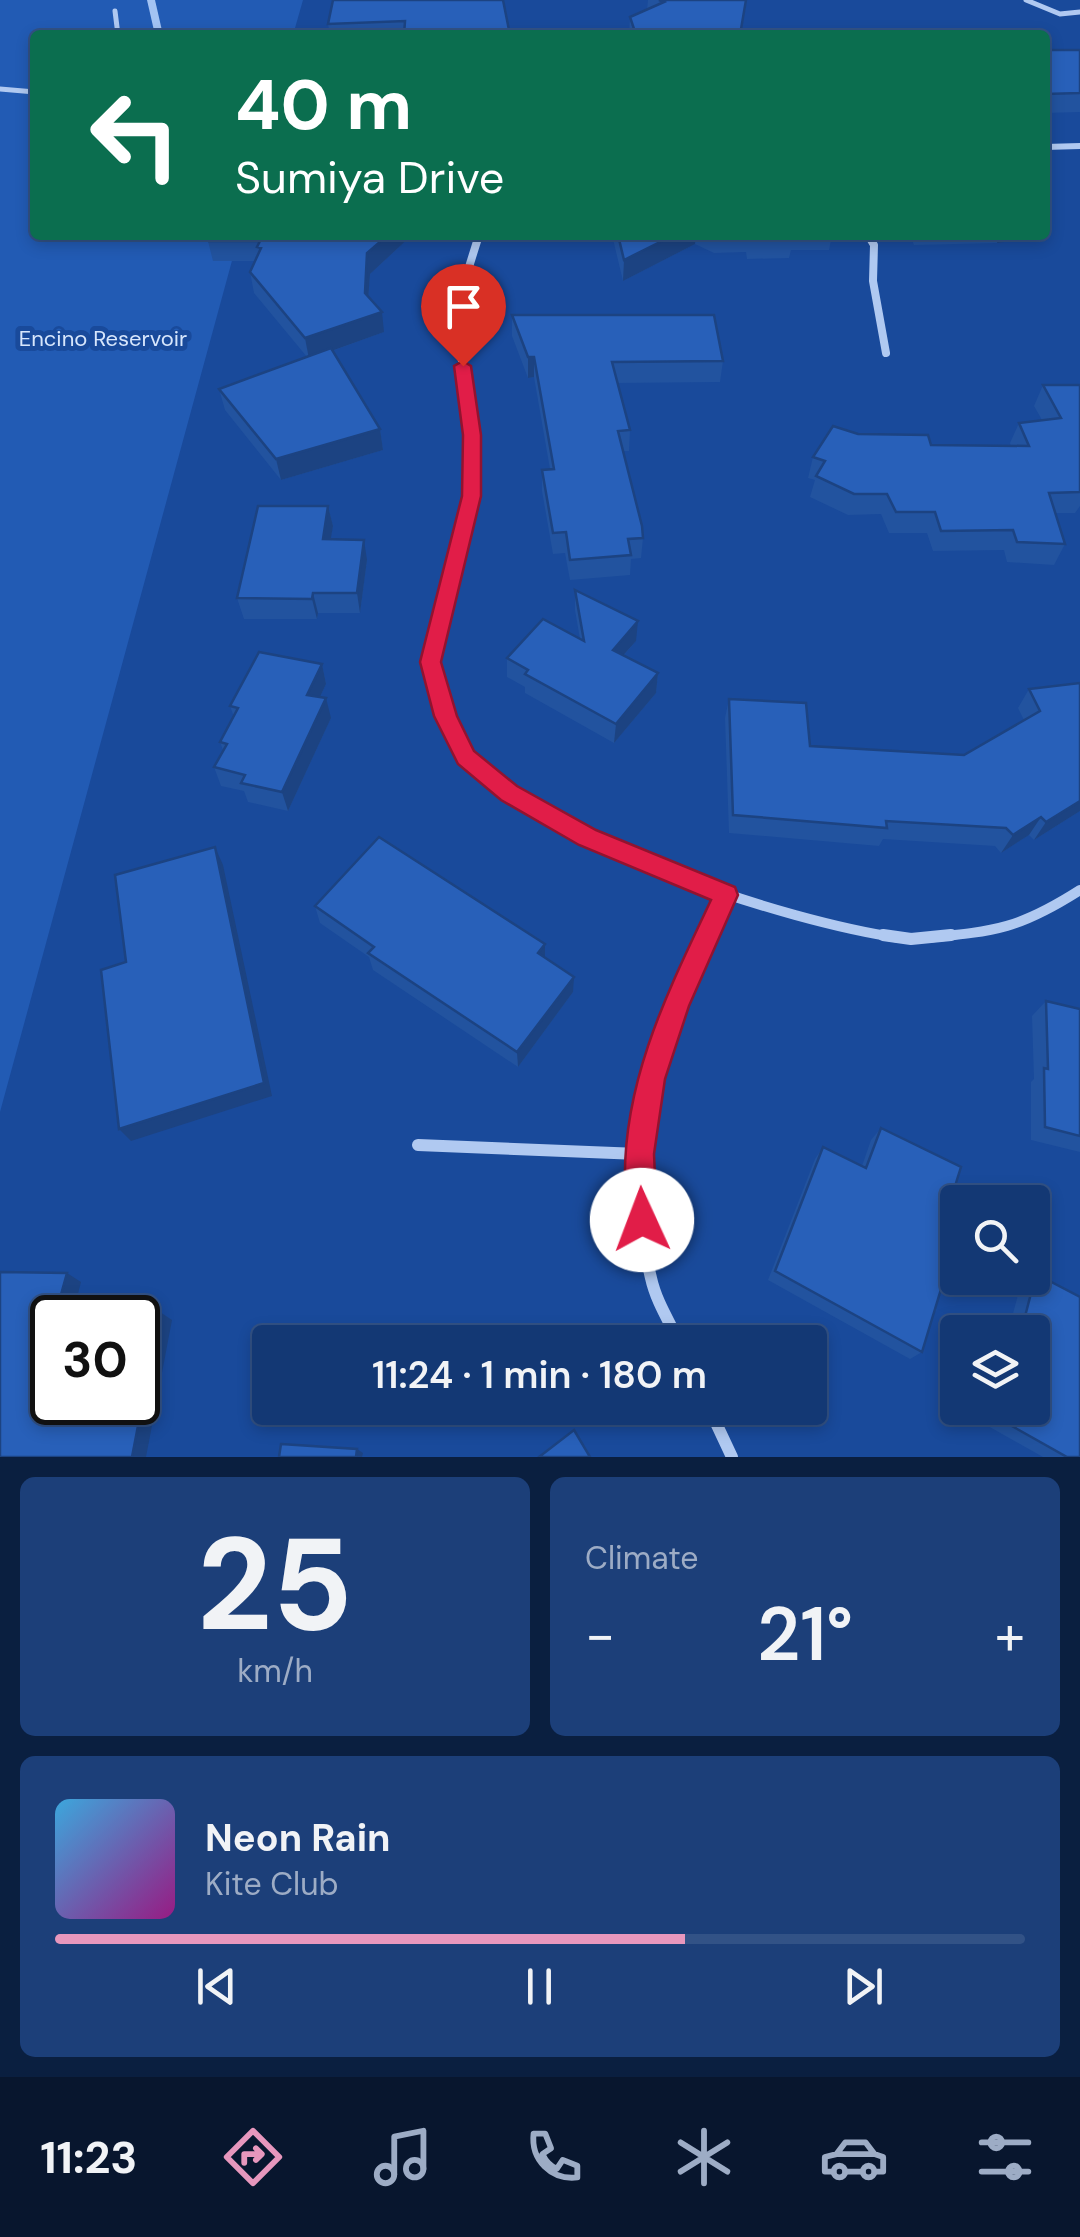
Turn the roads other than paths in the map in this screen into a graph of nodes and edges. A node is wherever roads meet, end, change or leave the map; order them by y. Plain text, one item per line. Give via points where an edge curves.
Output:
1 (1026, 0) edge
2 (115, 11) dead end
3 (1080, 12) edge
4 (117, 30) edge
5 (0, 89) edge
6 (30, 92) edge
7 (1080, 146) edge
8 (1050, 147) edge
9 (477, 240) edge
10 (871, 240) edge
11 (886, 353) dead end
12 (1080, 890) edge
13 (726, 895) junction
14 (418, 1145) dead end
15 (639, 1154) junction
16 (672, 1325) edge
17 (717, 1425) edge
18 (732, 1457) edge

1 - 3 lane via 1060,14
2 - 4 lane
5 - 6 lane
7 - 8 street
9 - 13 street via 458,302 472,435 471,496 430,662 446,716 466,758 509,793 587,837
10 - 11 street
12 - 13 street via 1042,915 1001,930 911,939
13 - 15 street via 650,1079
14 - 15 street
15 - 16 street via 652,1282
17 - 18 street

